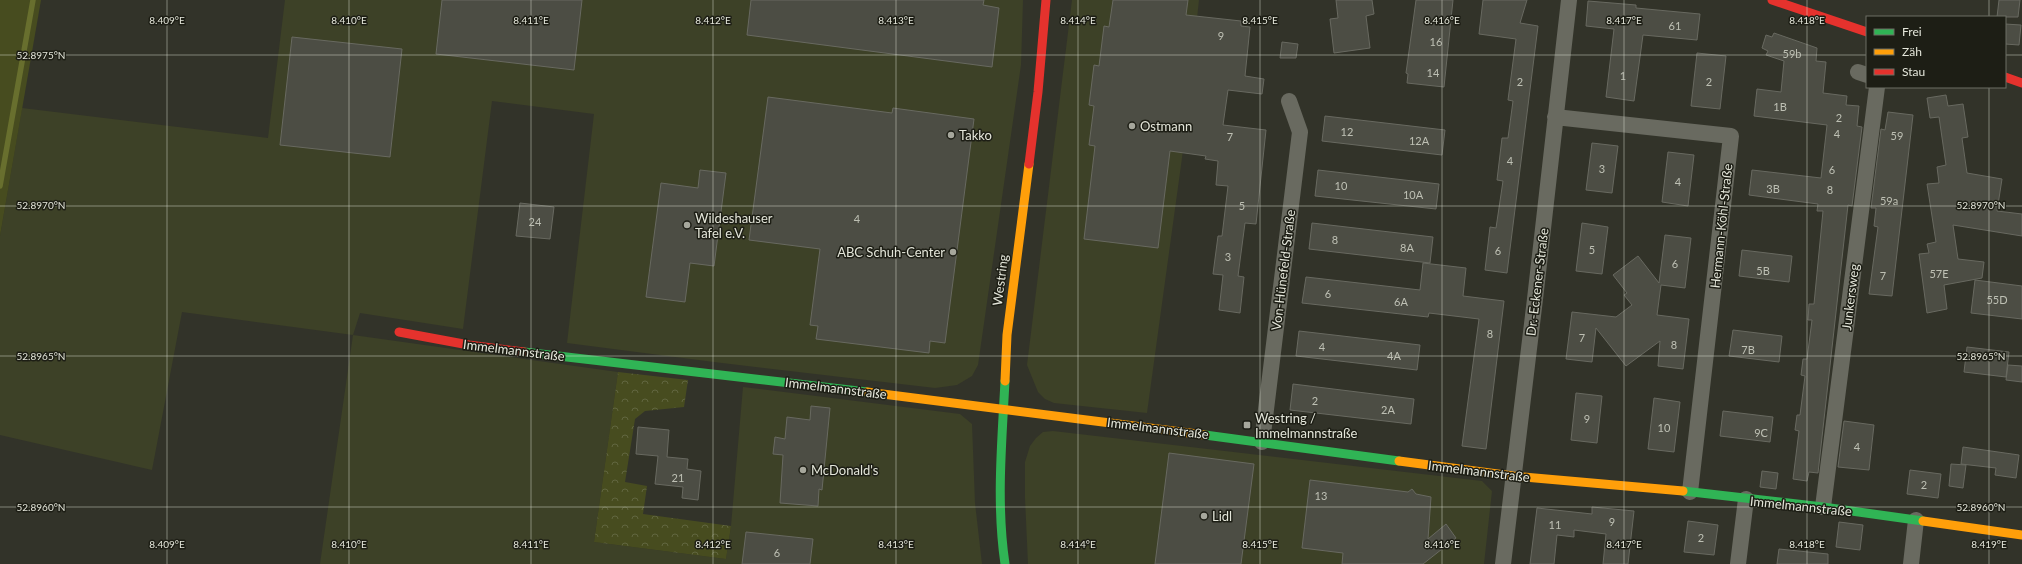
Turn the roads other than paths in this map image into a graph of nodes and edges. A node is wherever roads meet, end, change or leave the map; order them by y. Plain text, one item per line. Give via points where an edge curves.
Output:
1 (1046, 0) edge
2 (1569, 0) edge
3 (1781, 1) edge
4 (1866, 32) edge
5 (2006, 77) edge
6 (2022, 83) edge
7 (1877, 88) edge
8 (1289, 101) dead end
9 (1555, 118) junction
10 (399, 332) dead end
11 (1002, 408) junction
12 (1262, 442) junction
13 (1513, 476) junction
14 (1690, 492) junction
15 (1746, 500) junction
16 (1823, 507) junction
17 (1916, 520) junction
18 (2022, 534) edge
19 (1004, 564) edge
20 (1503, 564) edge
21 (1738, 564) edge
22 (1911, 564) edge

1 - 11 street, Westring via 1038,92 1006,335
2 - 9 street, Dr.-Eckener-Straße
3 - 4 street
5 - 6 street
7 - 16 street, Junkersweg
8 - 12 street, Von-Hünefeld-Straße via 1300,132
9 - 13 street, Dr.-Eckener-Straße
9 - 14 street, Hermann-Köhl-Straße via 1731,136
10 - 11 street, Immelmannstraße via 469,345
11 - 12 street, Immelmannstraße
11 - 19 street, Westring via 1000,475
12 - 13 street, Immelmannstraße
13 - 14 street, Immelmannstraße
13 - 20 street, Dr.-Eckener-Straße
14 - 15 street, Immelmannstraße
15 - 16 street, Immelmannstraße
15 - 21 street
16 - 17 street, Immelmannstraße
17 - 18 street, Immelmannstraße
17 - 22 street

